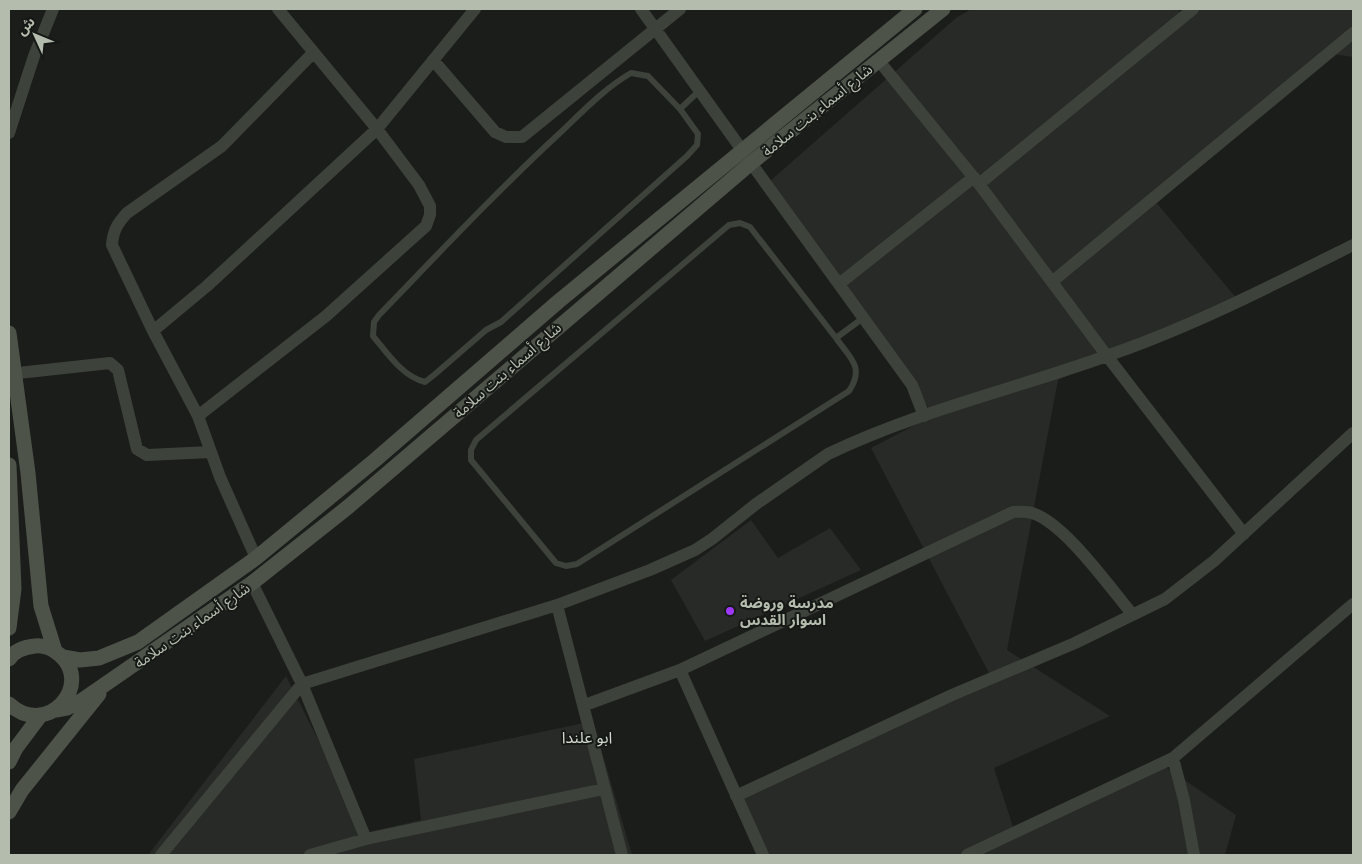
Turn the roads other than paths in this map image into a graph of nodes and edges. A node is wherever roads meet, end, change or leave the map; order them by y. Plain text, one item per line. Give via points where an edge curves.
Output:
1 (52, 9) edge
2 (278, 9) edge
3 (475, 9) edge
4 (641, 9) edge
5 (680, 9) edge
6 (915, 9) edge
7 (943, 9) edge
8 (1193, 9) edge
9 (655, 28) junction
10 (1353, 34) edge
11 (313, 53) junction
12 (433, 60) junction
13 (879, 60) junction
14 (699, 91) junction
15 (680, 109) junction
16 (378, 129) junction
17 (9, 133) edge
18 (742, 150) junction
19 (751, 163) junction
20 (976, 181) junction
21 (1353, 245) edge
22 (1053, 281) junction
23 (839, 284) junction
24 (864, 318) junction
25 (153, 331) junction
26 (9, 333) edge
27 (836, 338) junction
28 (1107, 356) junction
29 (11, 374) edge
30 (198, 416) junction
31 (924, 416) junction
32 (1353, 434) edge
33 (211, 452) junction
34 (9, 465) edge
35 (1244, 534) junction
36 (256, 558) junction
37 (252, 583) junction
38 (1353, 604) edge
39 (557, 605) junction
40 (1134, 615) junction
41 (9, 628) edge
42 (59, 654) junction
43 (9, 659) edge
44 (680, 670) junction
45 (108, 684) junction
46 (302, 684) junction
47 (9, 704) edge
48 (585, 705) junction
49 (56, 710) junction
50 (40, 716) junction
51 (1173, 758) junction
52 (9, 762) edge
53 (604, 789) junction
54 (736, 796) junction
55 (9, 812) edge
56 (366, 839) junction
57 (161, 855) edge
58 (310, 855) edge
59 (622, 855) edge
60 (763, 855) edge
61 (967, 855) edge
62 (1194, 855) edge

1 - 17 street
2 - 11 street
3 - 12 street
4 - 9 street
5 - 9 street
6 - 18 main road, شارع أسماء بنت سلامة
7 - 13 main road, شارع أسماء بنت سلامة
8 - 20 street
9 - 12 street via 522,137 506,137 495,132
9 - 14 street
10 - 22 street
11 - 16 street
11 - 25 street via 222,146 127,213 115,227 112,245
12 - 16 street
13 - 19 main road, شارع أسماء بنت سلامة
13 - 20 street
14 - 15 lane
14 - 18 street
15 - 15 lane via 698,134 697,145 687,156 501,322 486,330 434,376 425,382 416,380 373,336 374,322 379,315 451,239 616,81 631,73 648,76
16 - 25 street via 207,286
16 - 30 street via 427,196 430,215 426,226 326,316
18 - 36 main road, شارع أسماء بنت سلامة
19 - 23 street
19 - 37 main road, شارع أسماء بنت سلامة via 348,507
20 - 22 street
20 - 23 street
21 - 28 street via 1260,292
22 - 28 street
23 - 24 street
24 - 27 lane
24 - 31 street via 912,385
25 - 30 street
26 - 29 main road
27 - 27 lane via 856,367 857,375 849,391 577,564 566,566 556,563 471,460 476,440 729,225 740,223 750,227
28 - 31 street
28 - 35 street
29 - 33 street via 110,363 118,370 140,453 147,456
29 - 42 main road via 28,473 41,606
30 - 33 street
31 - 39 street via 828,454 695,550
32 - 35 street
33 - 36 street
34 - 41 main road via 14,589
35 - 40 street via 1187,584 1165,600
36 - 42 main road, شارع أسماء بنت سلامة via 138,642 99,658 80,660
37 - 45 main road, شارع أسماء بنت سلامة
37 - 46 street
38 - 51 street
39 - 46 street
39 - 48 street
40 - 44 street via 1074,545 1048,522 1031,512 1013,512
40 - 54 street
42 - 43 main road, شارع أسماء بنت سلامة via 41,645 25,647
42 - 49 main road via 71,677 71,688
44 - 48 street
44 - 54 street
45 - 49 main road, شارع أسماء بنت سلامة via 67,708
45 - 55 main road via 22,790
46 - 56 street
46 - 57 street
47 - 50 main road via 28,716
48 - 53 street
49 - 50 main road, شارع أسماء بنت سلامة
50 - 52 main road
51 - 61 street
51 - 62 street
53 - 56 street
53 - 59 street
54 - 60 street
56 - 58 street

